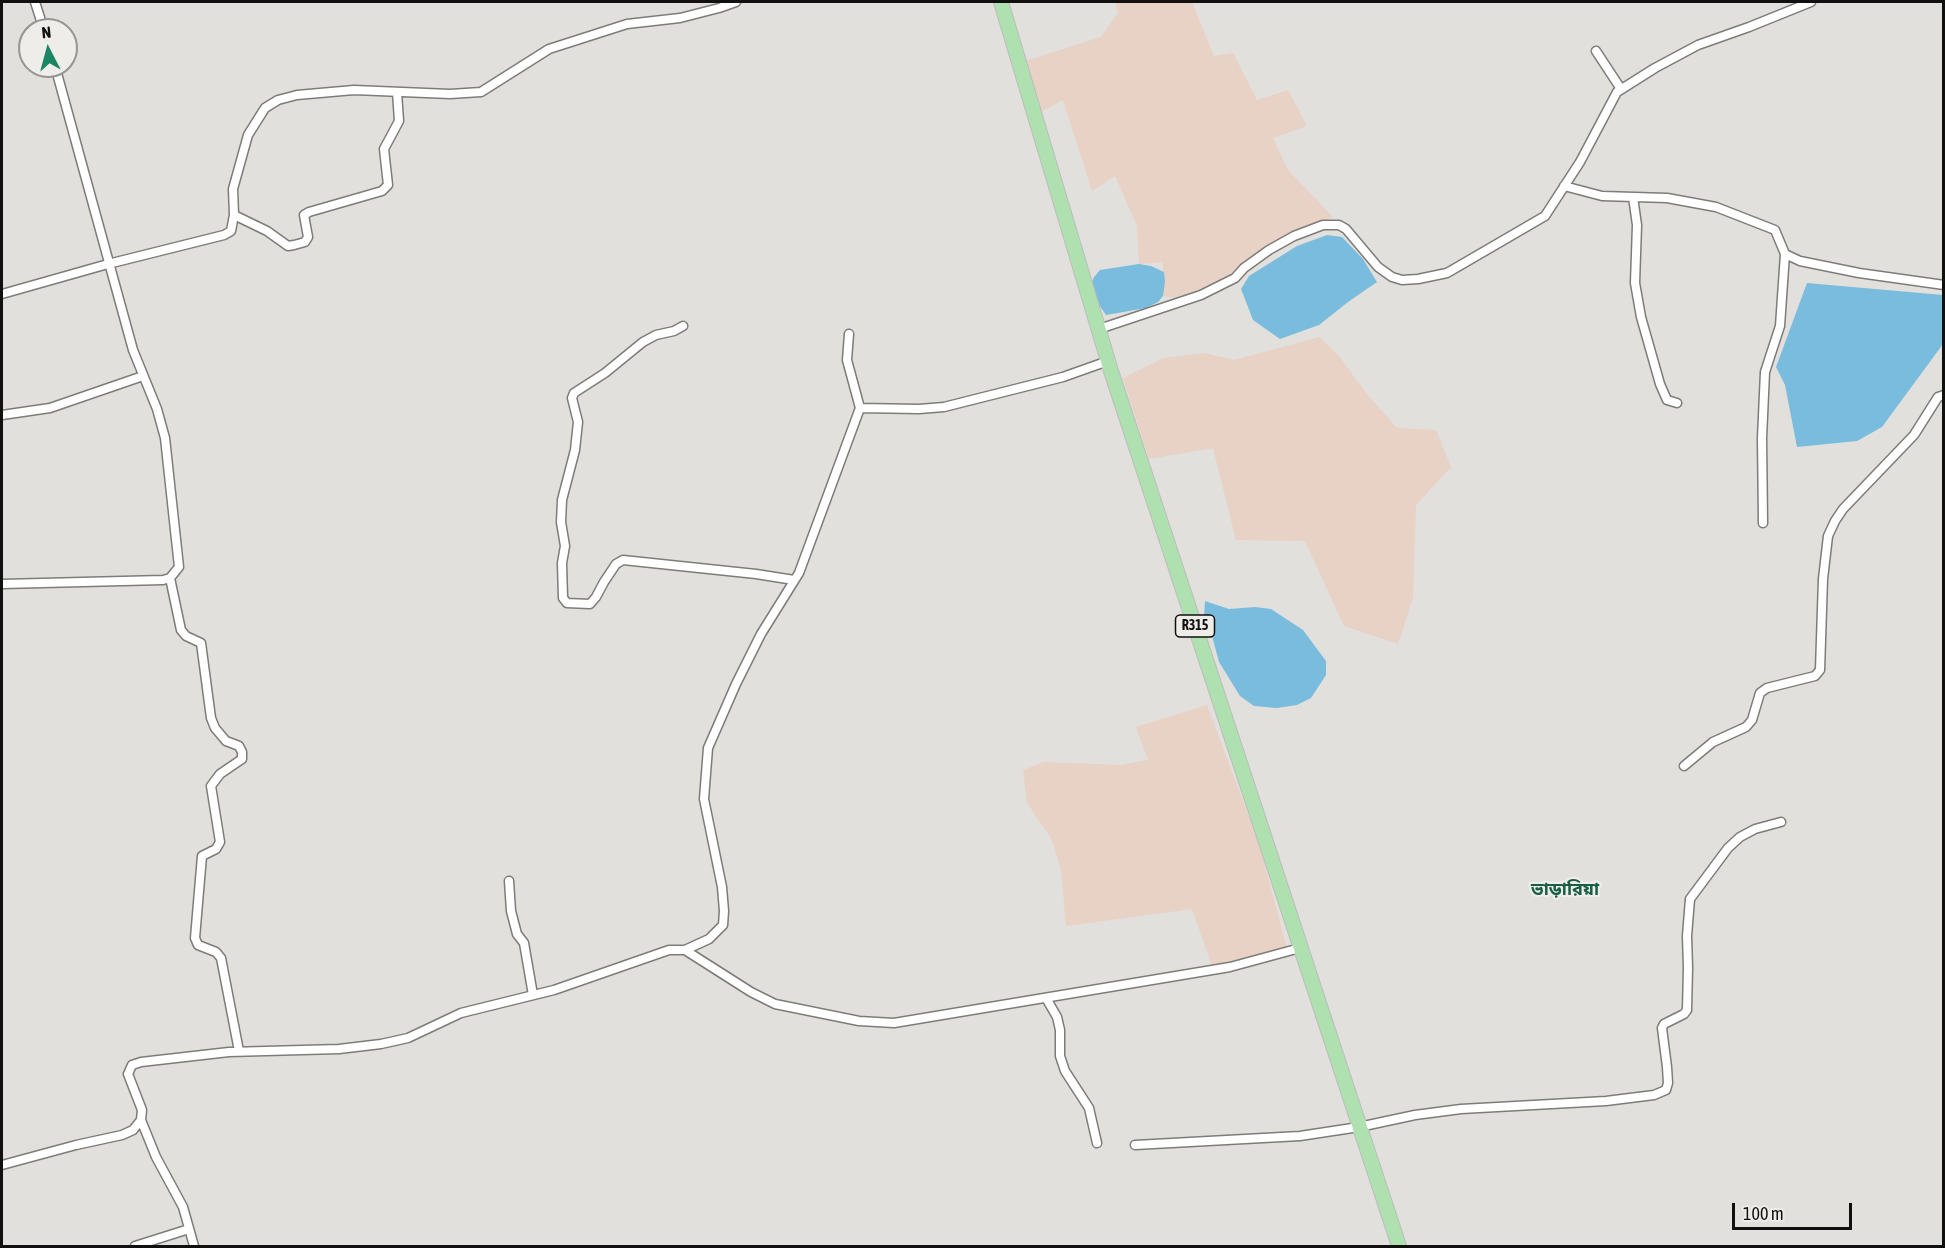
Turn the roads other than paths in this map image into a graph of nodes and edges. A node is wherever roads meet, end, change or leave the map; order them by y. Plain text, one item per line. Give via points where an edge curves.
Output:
1 (36, 2) edge
2 (736, 2) edge
3 (1001, 2) edge
4 (1811, 2) edge
5 (41, 18) edge
6 (1596, 51) dead end
7 (58, 78) edge
8 (1621, 89) junction
9 (397, 92) junction
10 (1564, 186) junction
11 (1633, 197) junction
12 (234, 215) junction
13 (1785, 254) junction
14 (108, 264) junction
15 (1944, 285) edge
16 (2, 294) edge
17 (683, 326) dead end
18 (1099, 329) junction
19 (849, 334) dead end
20 (1108, 361) junction
21 (142, 376) junction
22 (1944, 395) edge
23 (1677, 403) dead end
24 (860, 408) junction
25 (2, 415) edge
26 (1763, 524) dead end
27 (170, 578) junction
28 (794, 580) junction
29 (2, 584) edge
30 (1684, 766) dead end
31 (1781, 822) dead end
32 (509, 881) dead end
33 (1300, 948) junction
34 (685, 950) junction
35 (533, 995) junction
36 (1046, 998) junction
37 (239, 1052) junction
38 (141, 1120) junction
39 (1359, 1127) junction
40 (1098, 1143) dead end
41 (1135, 1145) dead end
42 (2, 1165) edge
43 (189, 1229) junction
44 (135, 1246) edge
45 (194, 1246) edge
46 (1399, 1246) edge

1 - 5 street
2 - 9 street via 680,18 627,24 549,49 481,92
3 - 18 main road, R315
4 - 8 street via 1698,45
6 - 8 street
7 - 14 street
8 - 10 street
9 - 12 street via 354,90 297,95 265,108 248,135 238,168 233,189
9 - 12 street via 399,122 384,149 388,185 382,191 309,212 304,215 308,237 305,242 288,246
10 - 11 street via 1602,196
10 - 18 street via 1545,216 1447,273 1418,279 1392,278 1346,229 1323,225 1269,250 1235,278 1201,295
11 - 13 street via 1667,198 1725,210 1775,230
11 - 23 street via 1637,225 1635,283 1641,317 1659,384 1667,400
12 - 14 street via 231,231 224,236
13 - 15 street via 1800,261 1859,273
13 - 26 street via 1780,326 1766,372
14 - 16 street
14 - 21 street
17 - 28 street via 643,342 573,393 578,422 562,500 563,598 567,603 590,604 616,564 623,560
18 - 20 main road, R315
19 - 24 street via 847,360
20 - 24 street via 1064,377 944,407
20 - 33 main road, R315
21 - 25 street via 50,408
21 - 27 street via 165,438 179,567
22 - 30 street via 1938,397 1914,435 1834,521 1822,579 1820,670 1815,676 1767,688 1760,693 1752,720 1746,726 1713,742
24 - 28 street
27 - 29 street
27 - 37 street via 181,630 201,643 215,728 242,752 242,759 220,774 211,786 220,842 216,849 201,856 195,938 198,945 221,958
28 - 34 street via 761,634 708,748 704,800 722,887 723,925 709,939
31 - 39 street via 1740,837 1690,899 1687,1010 1662,1028 1666,1090 1606,1101 1461,1109
32 - 35 street via 511,911 524,943
33 - 36 street via 1230,967
33 - 39 main road, R315
34 - 35 street via 656,953
34 - 36 street via 763,999 859,1021 894,1023
35 - 37 street via 461,1013 408,1038 381,1044
36 - 40 street via 1057,1017 1065,1071 1089,1108
37 - 38 street via 132,1065 128,1074 142,1110
38 - 42 street via 122,1135
38 - 43 street via 183,1207
39 - 41 street via 1300,1136
39 - 46 main road, R315
43 - 44 street
43 - 45 street

